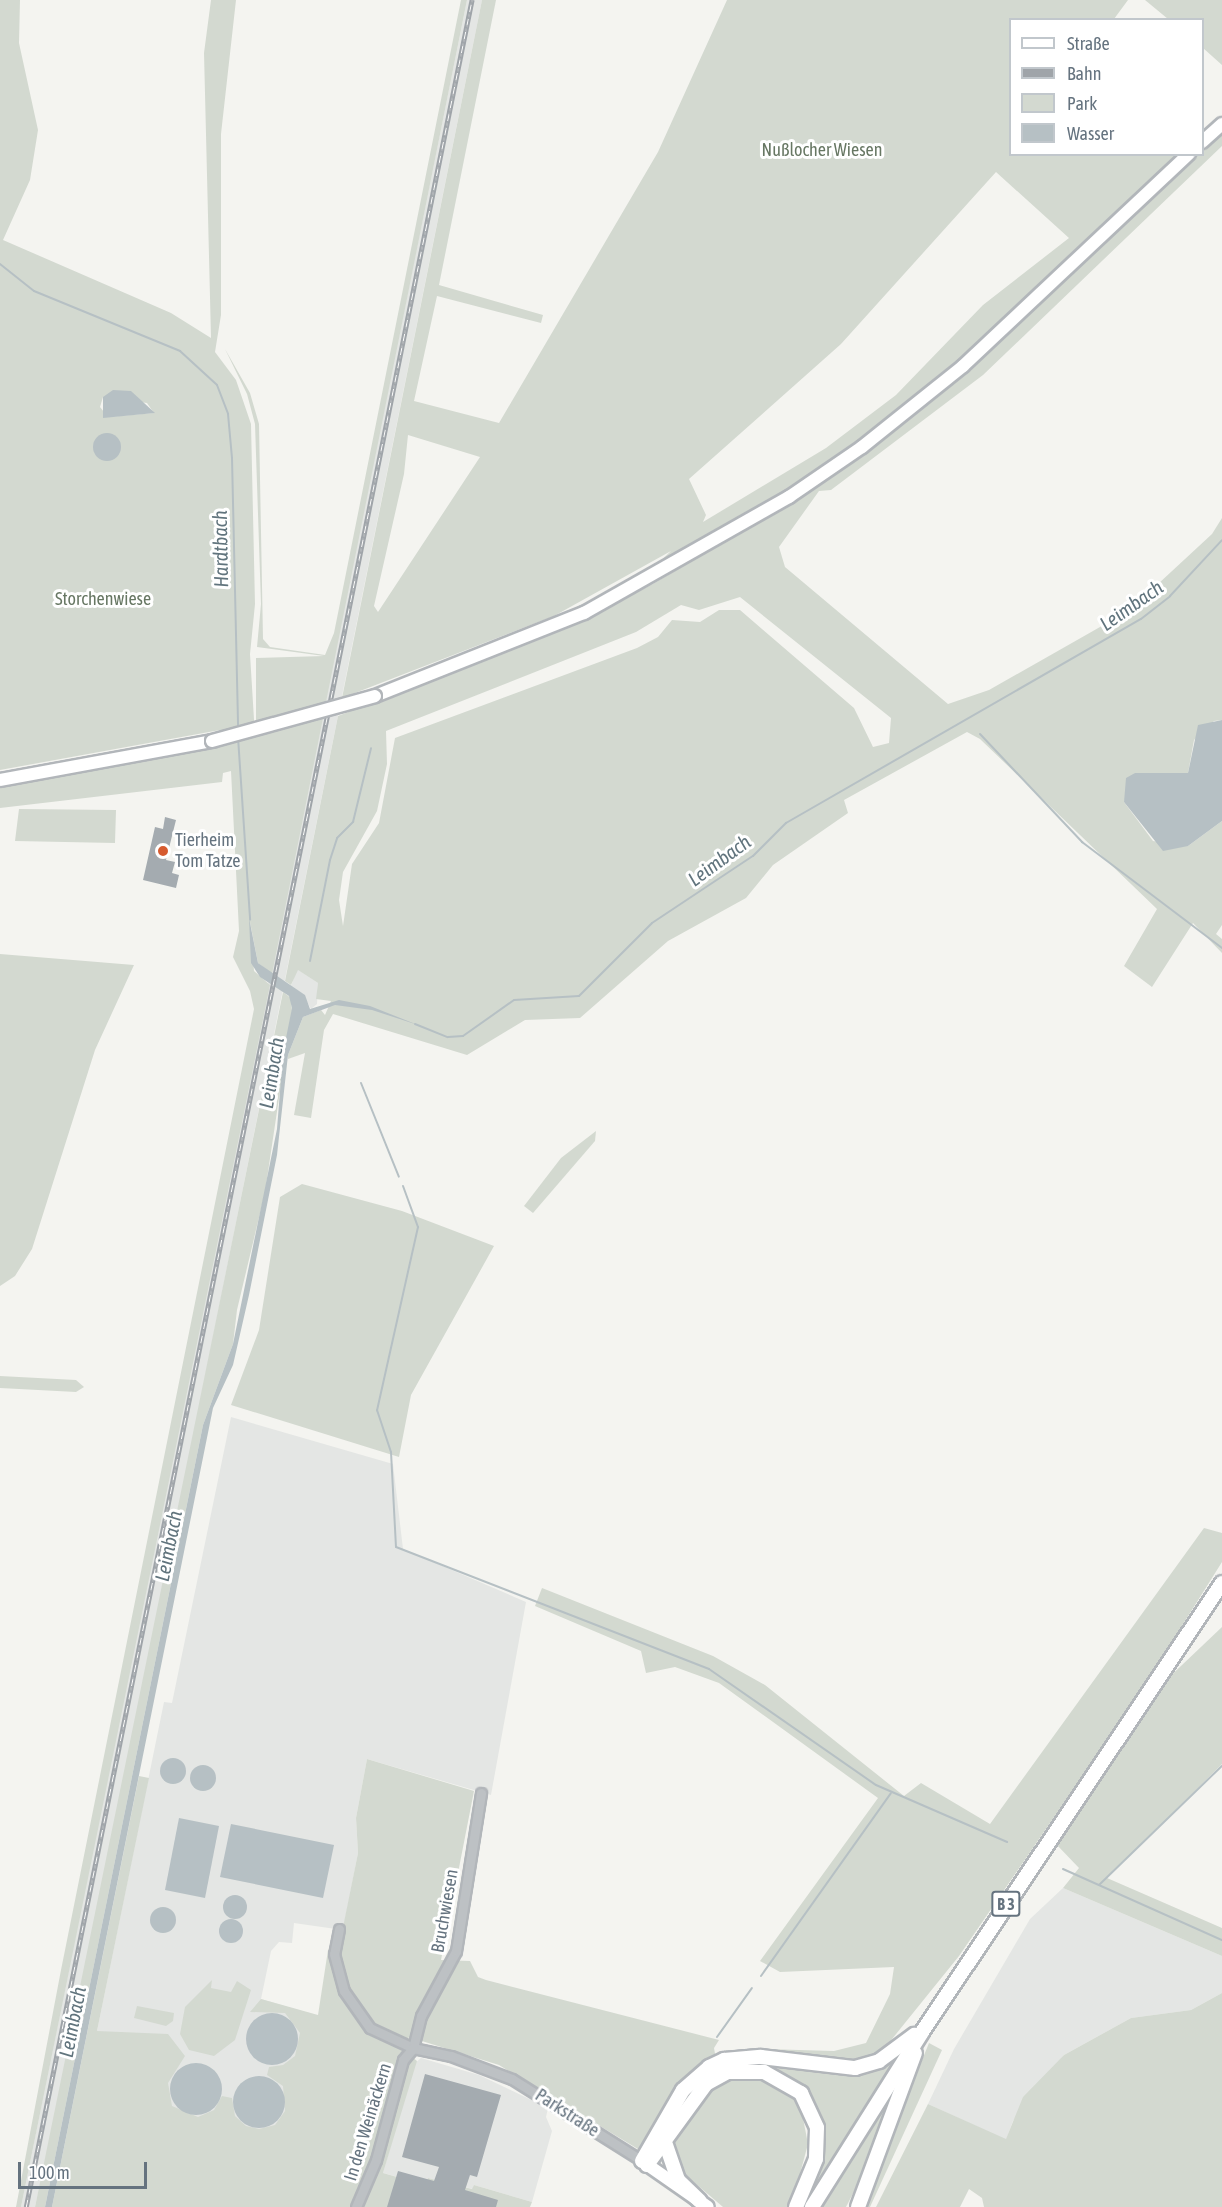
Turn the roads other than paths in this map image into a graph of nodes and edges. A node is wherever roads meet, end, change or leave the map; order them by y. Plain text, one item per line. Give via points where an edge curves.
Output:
1 (1222, 124) edge
2 (1204, 141) edge
3 (1187, 156) edge
4 (0, 780) edge
5 (1222, 1583) edge
6 (481, 1793) dead end
7 (339, 1929) dead end
8 (925, 2028) junction
9 (413, 2048) junction
10 (666, 2145) junction
11 (645, 2163) junction
12 (704, 2204) edge
13 (356, 2207) edge
14 (796, 2207) edge
15 (812, 2207) edge
16 (858, 2207) edge

1 - 2 street
3 - 4 street, bridge via 963,366 862,447 789,497 667,569 559,625 375,696 212,741
5 - 8 main road, B 3
6 - 9 street, Bruchwiesen via 456,1951 421,2016
7 - 9 street via 334,1954 352,2008 370,2028
8 - 11 main road via 892,2054 866,2066 841,2069 761,2057 724,2060 709,2067 683,2090
8 - 15 main road, B 3
8 - 16 main road
9 - 11 street, Parkstraße via 451,2056 512,2079
9 - 13 street, In den Weinäckern via 404,2060 376,2160
10 - 11 main road
10 - 12 main road via 678,2180
10 - 14 main road via 689,2103 718,2076 752,2069 778,2076 801,2093 817,2128 816,2159
11 - 12 street, Parkstraße

